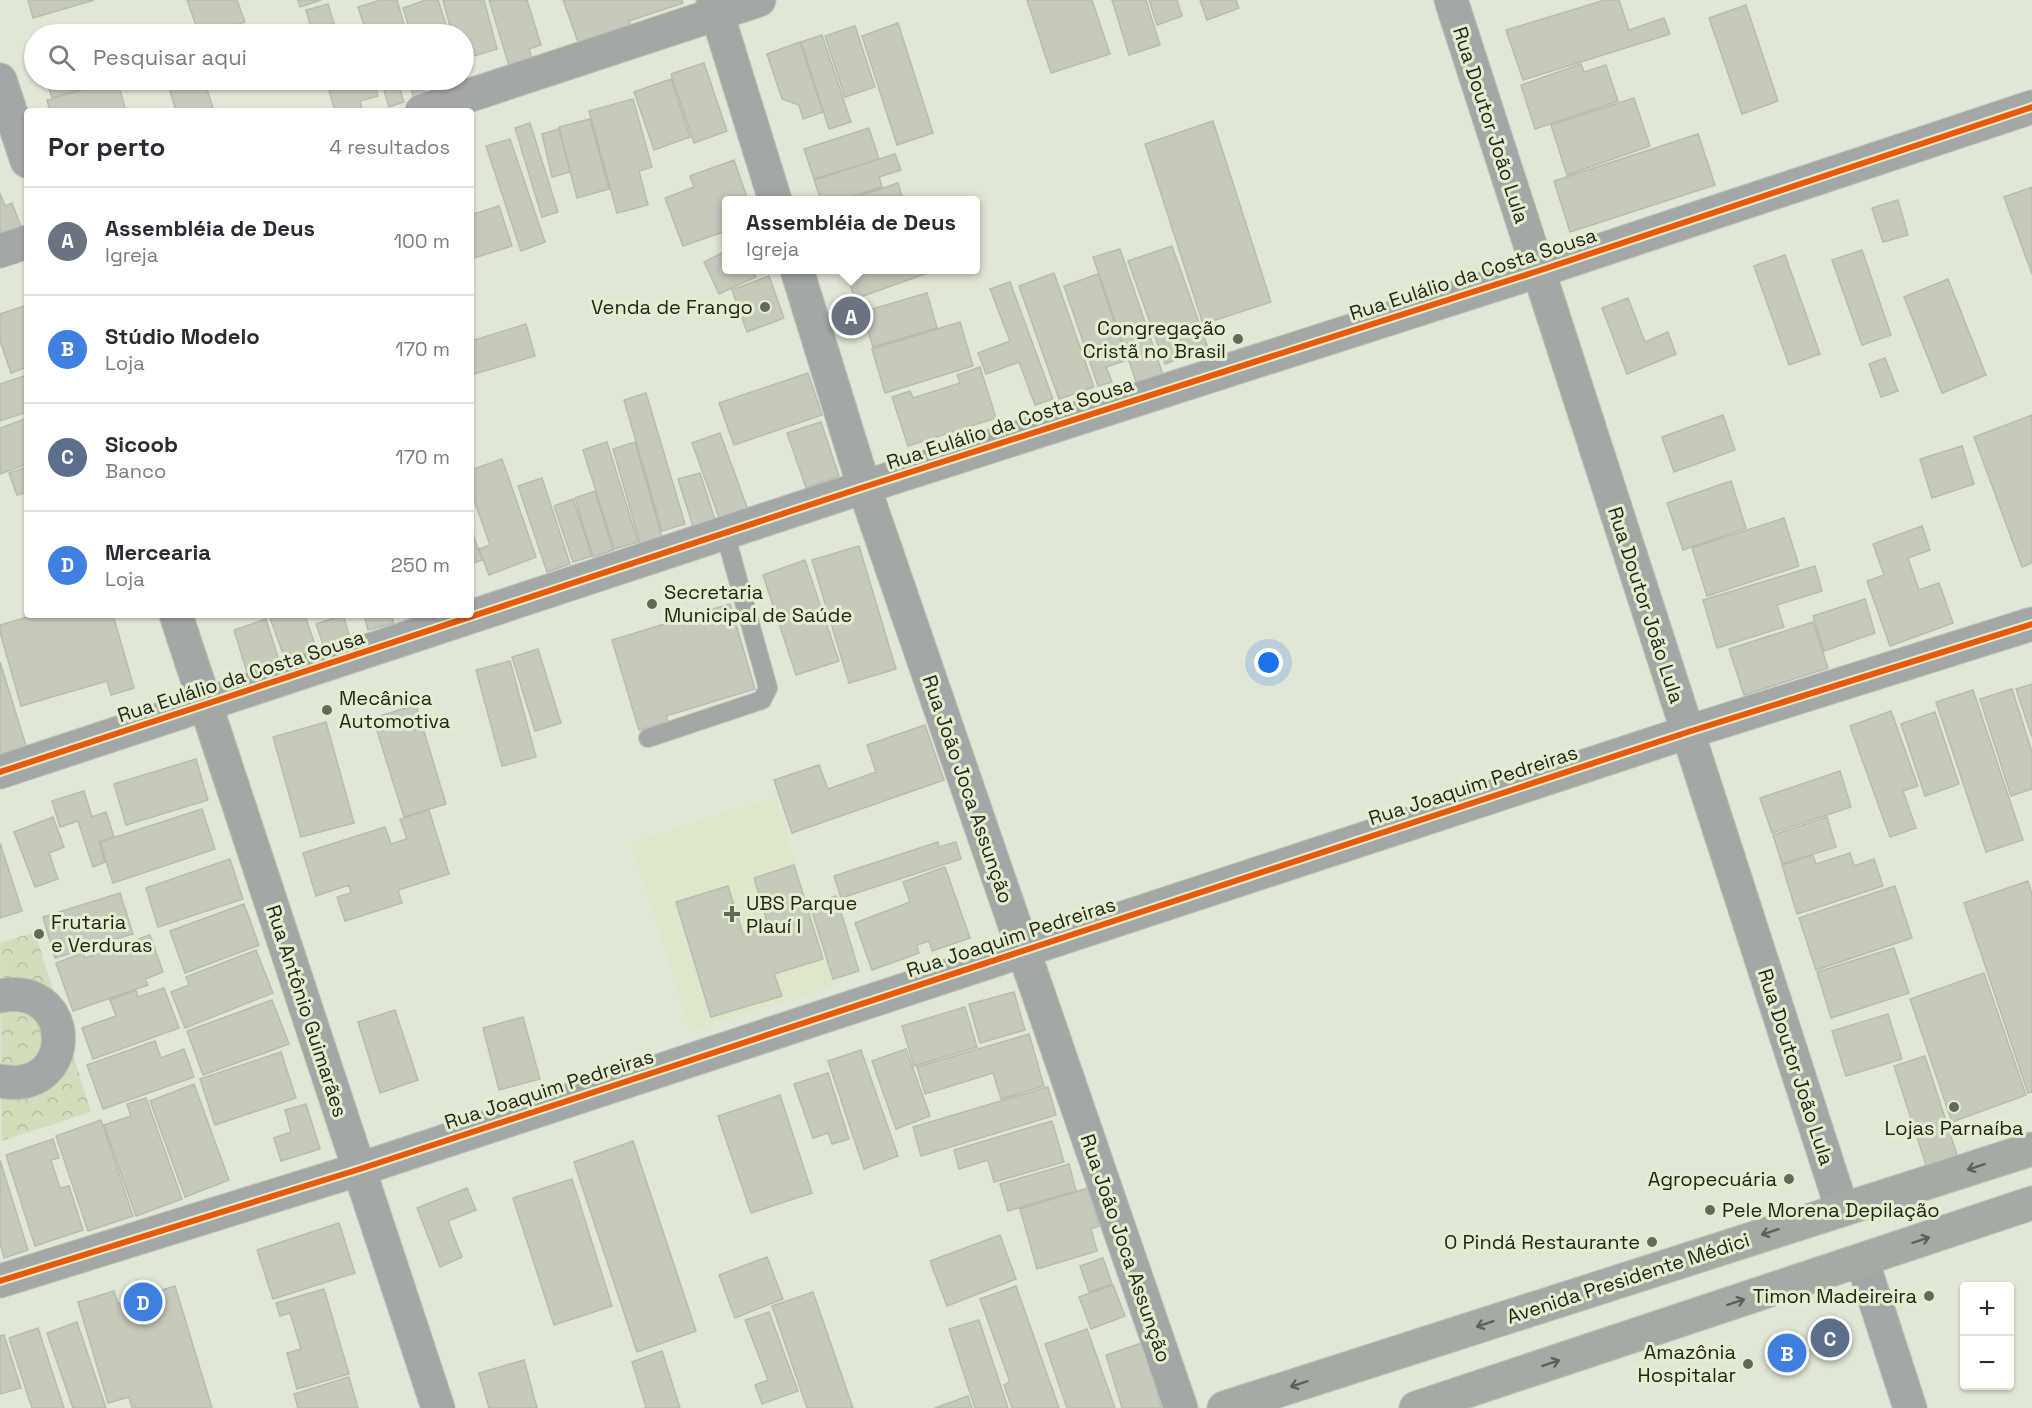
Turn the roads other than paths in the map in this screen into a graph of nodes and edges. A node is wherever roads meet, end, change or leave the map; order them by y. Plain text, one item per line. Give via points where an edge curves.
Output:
1 (759, 0) edge
2 (1451, 0) edge
3 (716, 7) edge
4 (0, 80) edge
5 (2032, 107) edge
6 (430, 108) edge
7 (24, 152) edge
8 (774, 196) edge
9 (24, 243) edge
10 (0, 250) edge
11 (1538, 271) junction
12 (798, 274) edge
13 (864, 487) junction
14 (725, 533) junction
15 (474, 617) edge
16 (177, 618) edge
17 (470, 618) edge
18 (2032, 624) edge
19 (206, 706) junction
20 (1688, 732) junction
21 (648, 738) dead end
22 (0, 772) edge
23 (1024, 951) junction
24 (0, 996) edge
25 (0, 1081) edge
26 (2032, 1149) edge
27 (360, 1169) junction
28 (2032, 1203) edge
29 (1842, 1209) junction
30 (1862, 1260) junction
31 (0, 1281) edge
32 (438, 1408) edge
33 (1181, 1408) edge
34 (1224, 1408) edge
35 (1416, 1408) edge
36 (1910, 1408) edge

1 - 3 street
2 - 11 street, Rua Doutor João Lula
3 - 6 street
3 - 8 street
4 - 7 street
5 - 11 street, Rua Eulálio da Costa Sousa
9 - 10 street
11 - 13 street, Rua Eulálio da Costa Sousa
11 - 20 street, Rua Doutor João Lula
12 - 13 street, Rua João Joca Assunção
13 - 14 street, Rua Eulálio da Costa Sousa
13 - 23 street, Rua João Joca Assunção
14 - 15 street, Rua Eulálio da Costa Sousa
14 - 21 lane via 768,688 762,700
16 - 19 street, Rua Antônio Guimarães
17 - 19 street, Rua Eulálio da Costa Sousa
18 - 20 street, Rua Joaquim Pedreiras
19 - 22 street, Rua Eulálio da Costa Sousa
19 - 27 street, Rua Antônio Guimarães
20 - 23 street, Rua Joaquim Pedreiras
20 - 29 street, Rua Doutor João Lula
23 - 27 street, Rua Joaquim Pedreiras
23 - 33 street, Rua João Joca Assunção
24 - 25 street via 29,995 43,1002 55,1017 59,1048 53,1062 31,1080
26 -> 29 main road, Avenida Presidente Médici
27 - 31 street, Rua Joaquim Pedreiras
27 - 32 street, Rua Antônio Guimarães
30 -> 28 main road
29 -> 34 main road, Avenida Presidente Médici
35 -> 30 main road
30 - 36 street

